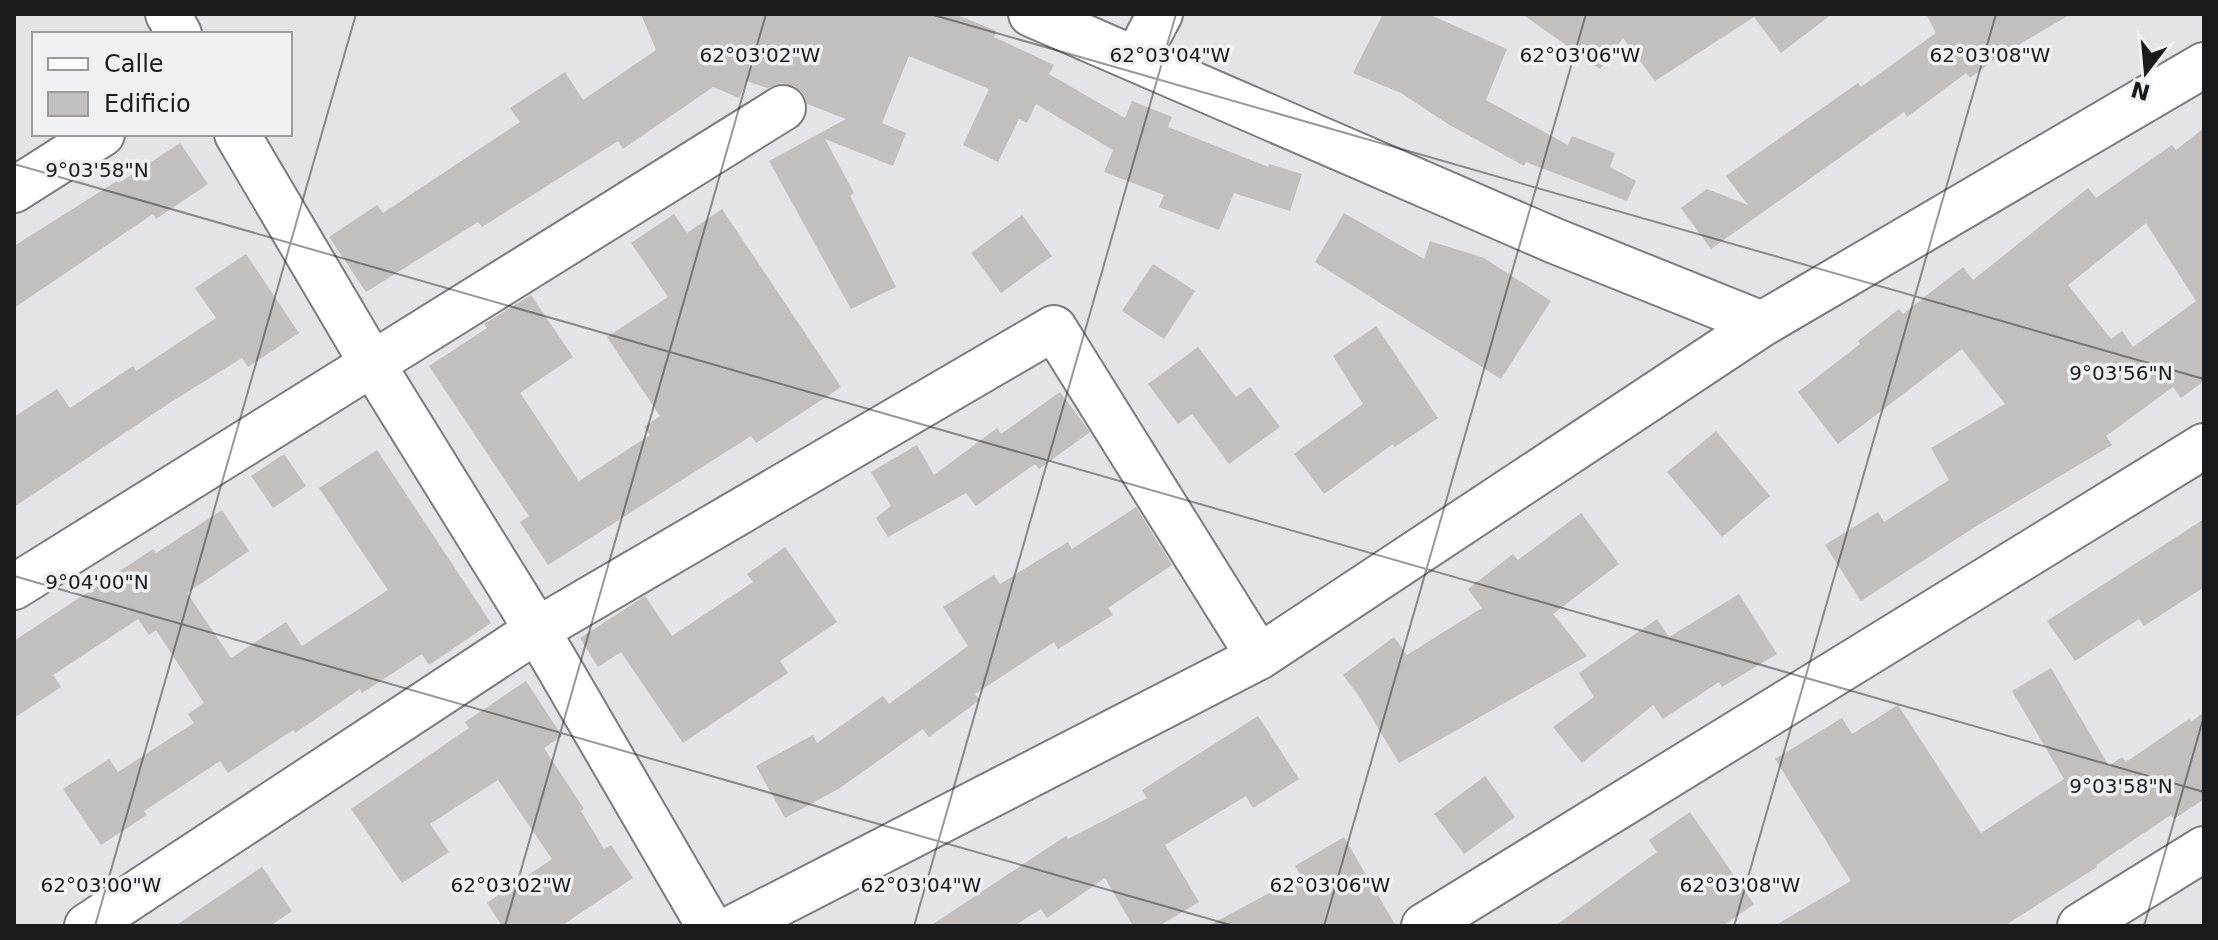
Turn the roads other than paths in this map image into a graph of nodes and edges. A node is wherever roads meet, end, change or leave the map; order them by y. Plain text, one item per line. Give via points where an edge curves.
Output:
1 (168, 14) edge
2 (1031, 14) edge
3 (1160, 14) edge
4 (178, 32) edge
5 (1136, 59) junction
6 (2204, 65) edge
7 (783, 108) dead end
8 (99, 136) edge
9 (238, 136) edge
10 (14, 190) edge
11 (1762, 324) junction
12 (373, 365) junction
13 (2204, 446) edge
14 (14, 587) edge
15 (537, 630) junction
16 (1259, 657) junction
17 (2204, 849) edge
18 (87, 926) edge
19 (709, 926) edge
20 (736, 926) edge
21 (1424, 926) edge
22 (2080, 926) edge

1 - 4 street
2 - 5 street
3 - 5 street
5 - 11 street via 1555,241
6 - 11 street
7 - 12 street
8 - 10 street
9 - 12 street
11 - 16 street
12 - 14 street
12 - 15 street
13 - 21 street
15 - 16 street via 1054,328
15 - 18 street
15 - 19 street
16 - 20 street
17 - 22 street

